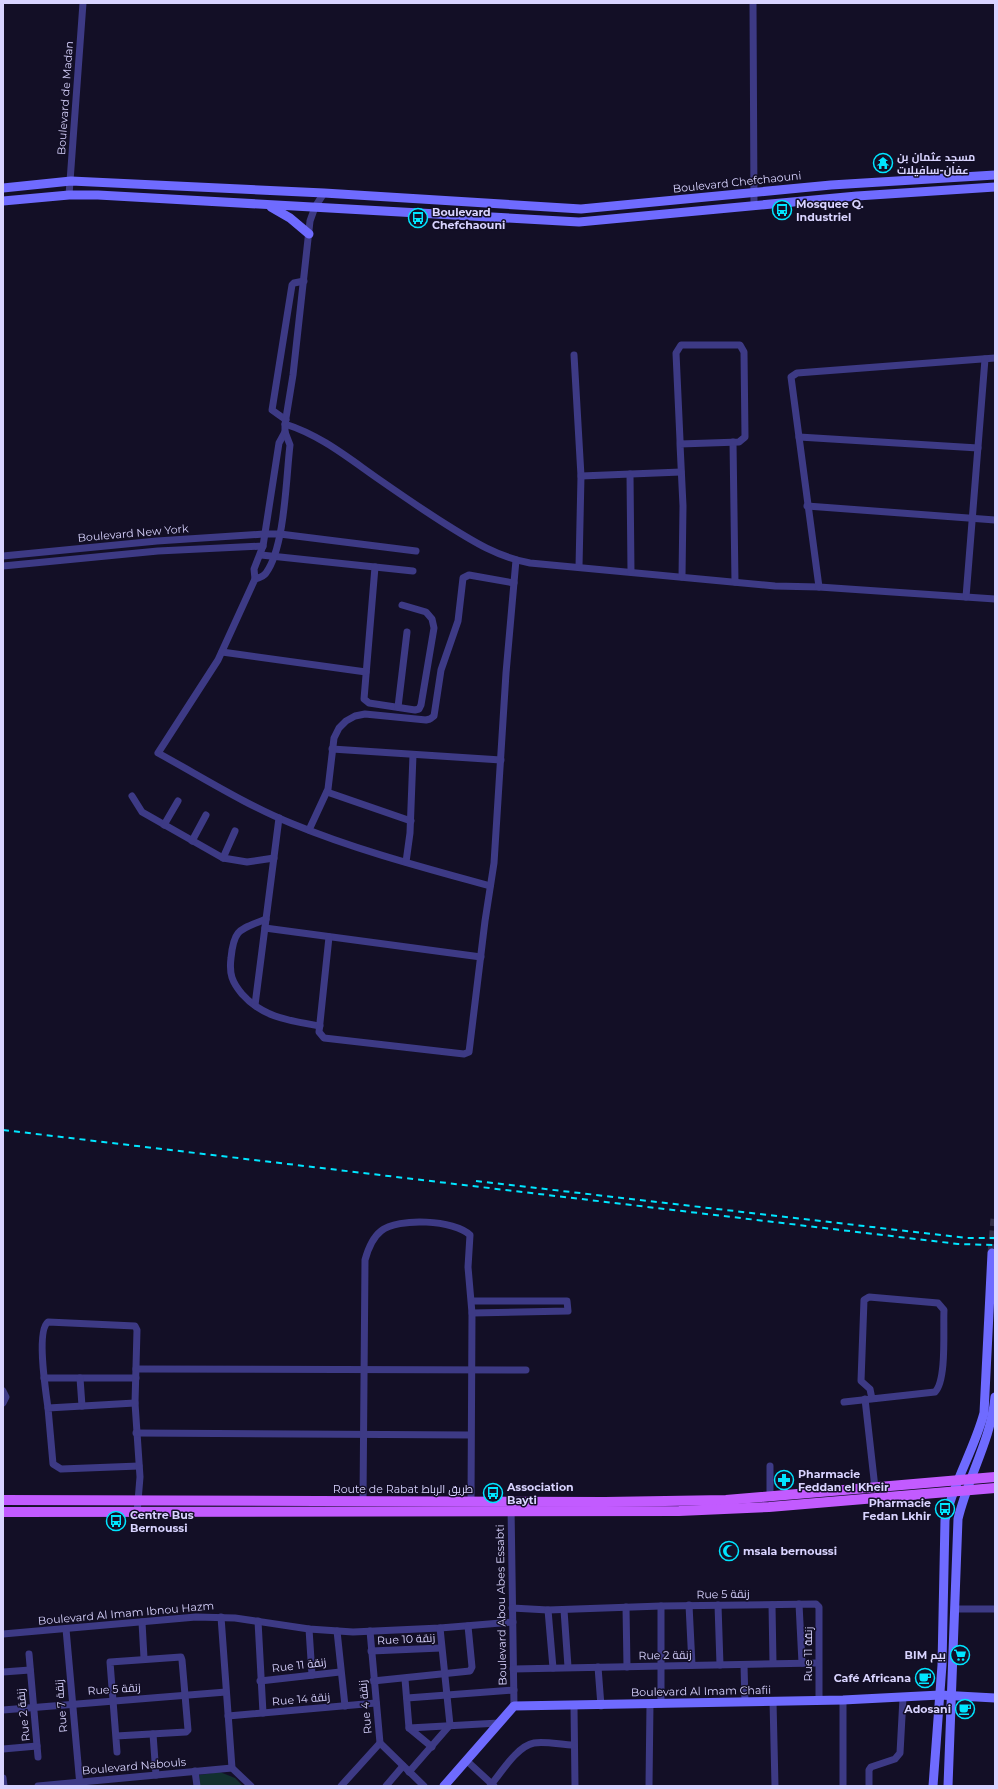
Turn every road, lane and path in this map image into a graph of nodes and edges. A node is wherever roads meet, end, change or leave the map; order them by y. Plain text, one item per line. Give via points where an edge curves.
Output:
1 (83, 3) edge
2 (753, 3) edge
3 (995, 175) edge
4 (71, 181) junction
5 (190, 186) junction
6 (995, 187) edge
7 (3, 188) edge
8 (753, 192) junction
9 (324, 193) junction
10 (69, 195) junction
11 (189, 200) junction
12 (3, 201) edge
13 (268, 205) junction
14 (754, 205) junction
15 (315, 207) junction
16 (309, 234) junction
17 (304, 281) junction
18 (574, 355) dead end
19 (995, 358) edge
20 (985, 360) junction
21 (286, 422) junction
22 (285, 432) junction
23 (799, 437) junction
24 (733, 442) junction
25 (680, 444) junction
26 (978, 448) junction
27 (681, 472) junction
28 (630, 474) junction
29 (581, 476) junction
30 (807, 506) junction
31 (973, 519) junction
32 (995, 520) edge
33 (264, 534) junction
34 (280, 534) junction
35 (157, 540) junction
36 (263, 546) junction
37 (88, 548) junction
38 (158, 551) junction
39 (416, 551) dead end
40 (261, 555) junction
41 (275, 555) junction
42 (3, 556) edge
43 (88, 557) junction
44 (516, 560) junction
45 (3, 566) edge
46 (375, 567) junction
47 (579, 567) junction
48 (413, 571) dead end
49 (631, 572) junction
50 (682, 577) junction
51 (255, 579) junction
52 (736, 582) junction
53 (514, 583) junction
54 (819, 586) junction
55 (966, 597) junction
56 (995, 600) edge
57 (402, 604) dead end
58 (407, 632) dead end
59 (222, 652) junction
60 (366, 672) junction
61 (398, 707) junction
62 (332, 749) junction
63 (413, 755) junction
64 (501, 760) junction
65 (326, 792) junction
66 (132, 796) dead end
67 (178, 800) dead end
68 (206, 815) dead end
69 (279, 818) junction
70 (411, 821) junction
71 (164, 825) junction
72 (309, 830) junction
73 (235, 831) dead end
74 (192, 841) junction
75 (223, 858) junction
76 (274, 858) junction
77 (406, 862) junction
78 (490, 886) junction
79 (266, 919) junction
80 (265, 928) junction
81 (329, 937) junction
82 (481, 957) junction
83 (254, 1006) junction
84 (320, 1026) junction
85 (992, 1253) dead end
86 (472, 1301) junction
87 (526, 1301) junction
88 (526, 1312) junction
89 (472, 1313) junction
90 (136, 1369) junction
91 (363, 1369) junction
92 (526, 1370) dead end
93 (472, 1371) junction
94 (44, 1378) junction
95 (80, 1378) junction
96 (136, 1378) junction
97 (3, 1391) edge
98 (995, 1397) edge
99 (868, 1399) junction
100 (844, 1402) dead end
101 (3, 1403) edge
102 (135, 1403) junction
103 (82, 1406) junction
104 (48, 1408) junction
105 (136, 1433) junction
106 (363, 1435) junction
107 (470, 1435) junction
108 (139, 1466) junction
109 (770, 1466) dead end
110 (995, 1478) edge
111 (957, 1480) junction
112 (970, 1480) junction
113 (875, 1488) junction
114 (995, 1488) edge
115 (966, 1490) junction
116 (953, 1492) junction
117 (770, 1497) junction
118 (3, 1500) edge
119 (138, 1500) junction
120 (363, 1501) junction
121 (471, 1501) junction
122 (511, 1507) junction
123 (3, 1512) edge
124 (137, 1513) junction
125 (772, 1604) junction
126 (800, 1604) junction
127 (689, 1605) junction
128 (718, 1605) junction
129 (661, 1606) junction
130 (626, 1607) junction
131 (819, 1607) joint
132 (512, 1608) junction
133 (995, 1609) edge
134 (548, 1610) junction
135 (564, 1610) junction
136 (955, 1610) junction
137 (221, 1617) junction
138 (258, 1621) junction
139 (142, 1622) junction
140 (512, 1622) junction
141 (468, 1626) junction
142 (440, 1628) junction
143 (66, 1629) junction
144 (309, 1629) junction
145 (370, 1631) junction
146 (337, 1632) junction
147 (3, 1634) edge
148 (441, 1648) junction
149 (371, 1651) junction
150 (28, 1654) dead end
151 (144, 1658) junction
152 (802, 1662) junction
153 (773, 1663) junction
154 (818, 1663) junction
155 (692, 1665) junction
156 (720, 1665) junction
157 (744, 1665) junction
158 (662, 1666) junction
159 (598, 1667) junction
160 (627, 1667) junction
161 (553, 1668) junction
162 (568, 1668) junction
163 (513, 1669) junction
164 (30, 1670) junction
165 (3, 1672) edge
166 (340, 1672) junction
167 (444, 1674) junction
168 (312, 1675) junction
169 (405, 1678) junction
170 (260, 1681) junction
171 (373, 1681) junction
172 (514, 1690) junction
173 (226, 1692) junction
174 (447, 1694) junction
175 (185, 1695) junction
176 (940, 1695) junction
177 (952, 1696) junction
178 (407, 1698) junction
179 (903, 1698) junction
180 (995, 1698) edge
181 (843, 1700) junction
182 (112, 1701) junction
183 (773, 1701) junction
184 (819, 1701) junction
185 (745, 1702) junction
186 (376, 1703) junction
187 (72, 1704) junction
188 (650, 1704) junction
189 (661, 1704) junction
190 (345, 1706) junction
191 (514, 1706) junction
192 (574, 1706) junction
193 (601, 1706) junction
194 (34, 1707) junction
195 (3, 1710) edge
196 (262, 1713) junction
197 (228, 1716) junction
198 (499, 1723) junction
199 (450, 1725) junction
200 (409, 1728) junction
201 (153, 1734) junction
202 (116, 1736) junction
203 (380, 1743) junction
204 (574, 1745) junction
205 (38, 1746) junction
206 (432, 1747) junction
207 (3, 1749) edge
208 (117, 1752) dead end
209 (38, 1757) dead end
210 (467, 1761) junction
211 (403, 1766) junction
212 (232, 1768) junction
213 (195, 1771) junction
214 (409, 1772) junction
215 (156, 1775) junction
216 (3, 1778) edge
217 (80, 1784) edge
218 (492, 1785) edge
219 (4, 1786) edge
220 (38, 1786) edge
221 (197, 1786) edge
222 (251, 1786) edge
223 (341, 1786) edge
224 (386, 1786) edge
225 (424, 1786) edge
226 (444, 1786) edge
227 (576, 1786) edge
228 (649, 1786) edge
229 (775, 1786) edge
230 (843, 1786) edge
231 (868, 1786) edge
232 (933, 1786) edge
233 (948, 1786) edge

1 - 4 street, Boulevard de Madan
2 - 8 street
3 - 8 street, Boulevard Chefchaouni
4 - 5 street, Boulevard Chefchaouni
4 - 7 street, Boulevard Chefchaouni
4 - 10 street, Boulevard de Madan
5 - 9 street, Boulevard Chefchaouni
5 - 11 street
6 - 14 street
8 - 9 street, Boulevard Chefchaouni via 581,209
8 - 14 street
9 - 15 street
10 - 11 street
10 - 12 street
11 - 13 street
13 - 15 street
13 - 16 street via 290,218
14 - 15 street via 579,222
15 - 16 street
16 - 17 street
17 - 21 street
17 - 21 street via 292,285 272,410
18 - 29 street
19 - 20 street
20 - 23 street via 797,372 791,377
20 - 26 street
21 - 22 street
21 - 44 street via 327,443 407,500 478,545
22 - 33 street via 279,443
22 - 34 street via 290,445
23 - 26 street
23 - 30 street
24 - 25 street
24 - 25 street via 741,441 746,435 743,349 738,344 681,345 676,353
24 - 52 street
25 - 27 street
26 - 31 street
27 - 28 street
27 - 50 street
28 - 29 street
28 - 49 street
29 - 47 street
30 - 31 street
30 - 54 street
31 - 32 street
31 - 55 street
33 - 34 street, Boulevard New York
33 - 35 street, Boulevard New York
33 - 36 street
34 - 39 street, Boulevard New York
34 - 41 street
35 - 37 street, Boulevard New York
35 - 38 street
36 - 38 street, Boulevard New York
36 - 40 street
37 - 42 street, Boulevard New York
37 - 43 street
38 - 43 street, Boulevard New York
40 - 41 street
40 - 51 street via 254,569
41 - 46 street
41 - 51 street via 265,574
43 - 45 street, Boulevard New York
44 - 47 street
44 - 53 street
46 - 48 street
46 - 60 street
47 - 49 street
49 - 50 street
50 - 52 street
51 - 59 street
52 - 54 street via 775,586
53 - 62 street via 469,576 463,578 458,621 441,670 432,718 426,720 365,714 355,716 346,720 339,728
53 - 64 street
54 - 55 street
55 - 56 street
57 - 61 street via 426,612 432,619 434,628 421,705 415,710
58 - 61 street
59 - 60 street
59 - 69 street via 158,753
60 - 61 street via 365,701
62 - 63 street
62 - 65 street
63 - 64 street
63 - 70 street
64 - 78 street via 494,864
65 - 70 street
65 - 72 street
66 - 71 street via 142,812
67 - 71 street
68 - 74 street
69 - 72 street
69 - 76 street
70 - 77 street
71 - 74 street
72 - 77 street
73 - 75 street
74 - 75 street
75 - 76 street via 247,862
76 - 79 street
77 - 78 street
78 - 82 street
79 - 80 street
79 - 83 street via 239,932 233,940 231,978
80 - 81 street
80 - 83 street
81 - 82 street
81 - 84 street
82 - 84 street via 470,1050 466,1054 324,1038 320,1034
83 - 84 street via 276,1017
85 - 111 street via 984,1414 978,1436
86 - 87 street
86 - 89 street
86 - 91 street via 468,1267 471,1244 470,1235 465,1230 446,1224 402,1223 382,1230 374,1238 365,1260
87 - 88 street
87 - 88 street via 567,1301 568,1311
88 - 89 street
89 - 93 street
90 - 91 street
90 - 94 street via 135,1326 48,1322 43,1329
90 - 96 street
91 - 93 street
91 - 106 street
92 - 93 street
93 - 107 street
94 - 95 street
94 - 104 street
95 - 96 street
95 - 103 street
96 - 102 street
97 - 101 street via 6,1397
98 - 112 street via 988,1435
99 - 99 street via 935,1392 938,1389 944,1310 938,1303 870,1297 864,1300 861,1381 870,1389
99 - 100 street
99 - 113 street
102 - 103 street
102 - 105 street
103 - 104 street
104 - 108 street via 53,1464 56,1467 61,1469
105 - 106 street
105 - 108 street
106 - 107 street
106 - 120 street
107 - 121 street
108 - 119 street
109 - 117 street
110 - 112 main road, Route de Rabat طريق الرباط
111 - 112 main road, Route de Rabat طريق الرباط
111 - 113 main road, Route de Rabat طريق الرباط
111 - 116 street
112 - 115 street
113 - 117 main road, Route de Rabat طريق الرباط
114 - 115 main road, Route de Rabat طريق الرباط
115 - 116 main road, Route de Rabat طريق الرباط
115 - 136 street via 956,1530
116 - 122 main road, Route de Rabat طريق الرباط via 726,1510
116 - 176 street via 944,1530
117 - 122 main road, Route de Rabat طريق الرباط
118 - 119 main road, Route de Rabat طريق الرباط
119 - 120 main road, Route de Rabat طريق الرباط
119 - 124 street
120 - 121 main road, Route de Rabat طريق الرباط
121 - 122 main road, Route de Rabat طريق الرباط
122 - 124 main road, Route de Rabat طريق الرباط via 489,1511
122 - 132 street, Boulevard Abou Abes Essabti
123 - 124 main road, Route de Rabat طريق الرباط
125 - 126 street, Rue 5 زنقة
125 - 128 street, Rue 5 زنقة
125 - 153 street
126 - 131 street, Rue 5 زنقة via 816,1604
126 - 152 street
127 - 128 street, Rue 5 زنقة
127 - 129 street, Rue 5 زنقة
127 - 155 street
128 - 156 street
129 - 130 street, Rue 5 زنقة
129 - 158 street
130 - 135 street, Rue 5 زنقة
130 - 160 street
131 - 154 street, Rue 11 زنقة
132 - 134 street, Rue 5 زنقة
132 - 140 street, Boulevard Abou Abes Essabti
133 - 136 street
134 - 135 street, Rue 5 زنقة
134 - 161 street
135 - 162 street
136 - 177 street
137 - 138 street, Boulevard Al Imam Ibnou Hazm
137 - 139 street, Boulevard Al Imam Ibnou Hazm
137 - 173 street
138 - 144 street, Boulevard Al Imam Ibnou Hazm
138 - 170 street
139 - 143 street, Boulevard Al Imam Ibnou Hazm
139 - 151 street
140 - 141 street, Boulevard Al Imam Ibnou Hazm
140 - 163 street, Boulevard Abou Abes Essabti
141 - 142 street, Boulevard Al Imam Ibnou Hazm
141 - 167 street via 472,1667 470,1671
142 - 145 street, Boulevard Al Imam Ibnou Hazm
142 - 148 street
143 - 147 street, Boulevard Al Imam Ibnou Hazm
143 - 187 street, Rue 7 زنقة
144 - 146 street, Boulevard Al Imam Ibnou Hazm
144 - 168 street
145 - 146 street, Boulevard Al Imam Ibnou Hazm
145 - 149 street, Rue 4 زنقة
146 - 166 street
148 - 149 street, Rue 10 زنقة
148 - 167 street
149 - 171 street, Rue 4 زنقة
150 - 164 street, Rue 2 زنقة
151 - 175 street via 180,1657
151 - 182 street via 110,1662
152 - 153 street, Rue 2 زنقة
152 - 154 street, Rue 2 زنقة
153 - 157 street, Rue 2 زنقة
154 - 184 street, Rue 11 زنقة
155 - 156 street, Rue 2 زنقة
155 - 158 street, Rue 2 زنقة
156 - 157 street, Rue 2 زنقة
157 - 185 street
158 - 160 street, Rue 2 زنقة
158 - 189 street
159 - 160 street, Rue 2 زنقة
159 - 162 street, Rue 2 زنقة
159 - 193 street
161 - 162 street, Rue 2 زنقة
161 - 163 street, Rue 2 زنقة
163 - 172 street, Boulevard Abou Abes Essabti
164 - 165 street
164 - 194 street, Rue 2 زنقة
166 - 168 street, Rue 11 زنقة
166 - 190 street
167 - 169 street
167 - 174 street
168 - 170 street, Rue 11 زنقة
169 - 171 street
169 - 178 street
170 - 196 street
171 - 186 street, Rue 4 زنقة
172 - 174 street
172 - 191 street, Boulevard Abou Abes Essabti
173 - 175 street, Rue 5 زنقة
173 - 197 street
174 - 178 street
174 - 199 street
175 - 182 street, Rue 5 زنقة
175 - 201 street via 188,1730
176 - 177 street, Boulevard Al Imam Chafii
176 - 179 street, Boulevard Al Imam Chafii
176 - 232 street
177 - 180 street, Boulevard Al Imam Chafii
177 - 233 street
178 - 200 street
179 - 181 street, Boulevard Al Imam Chafii
179 - 231 street via 900,1753 895,1759 871,1767
181 - 184 street, Boulevard Al Imam Chafii
181 - 230 street
182 - 187 street, Rue 5 زنقة
182 - 202 street
183 - 184 street, Boulevard Al Imam Chafii
183 - 185 street, Boulevard Al Imam Chafii
183 - 229 street
185 - 189 street, Boulevard Al Imam Chafii
186 - 190 street, Rue 14 زنقة
186 - 203 street, Rue 4 زنقة
187 - 194 street, Rue 5 زنقة
187 - 217 street, Rue 7 زنقة
188 - 189 street, Boulevard Al Imam Chafii
188 - 193 street, Boulevard Al Imam Chafii
188 - 228 street
190 - 196 street, Rue 14 زنقة
191 - 192 street, Boulevard Al Imam Chafii
191 - 198 street
192 - 193 street, Boulevard Al Imam Chafii
192 - 204 street
194 - 195 street, Rue 5 زنقة
194 - 205 street, Rue 2 زنقة
196 - 197 street, Rue 14 زنقة
197 - 212 street
198 - 199 street
198 - 210 street
199 - 200 street
199 - 206 street
200 - 206 street
201 - 202 street
201 - 215 street
202 - 208 street
203 - 211 street, Rue 4 زنقة
203 - 223 street
204 - 218 street via 534,1743 526,1746 519,1750
204 - 227 street
205 - 207 street
205 - 209 street, Rue 2 زنقة
206 - 214 street
210 - 218 street
210 - 226 street
211 - 214 street, Rue 4 زنقة
211 - 224 street
212 - 213 street, Boulevard Nabouls
212 - 222 street
213 - 215 street, Boulevard Nabouls
213 - 221 street
214 - 225 street, Rue 4 زنقة
215 - 217 street, Boulevard Nabouls
216 - 219 street
217 - 220 street, Boulevard Nabouls

